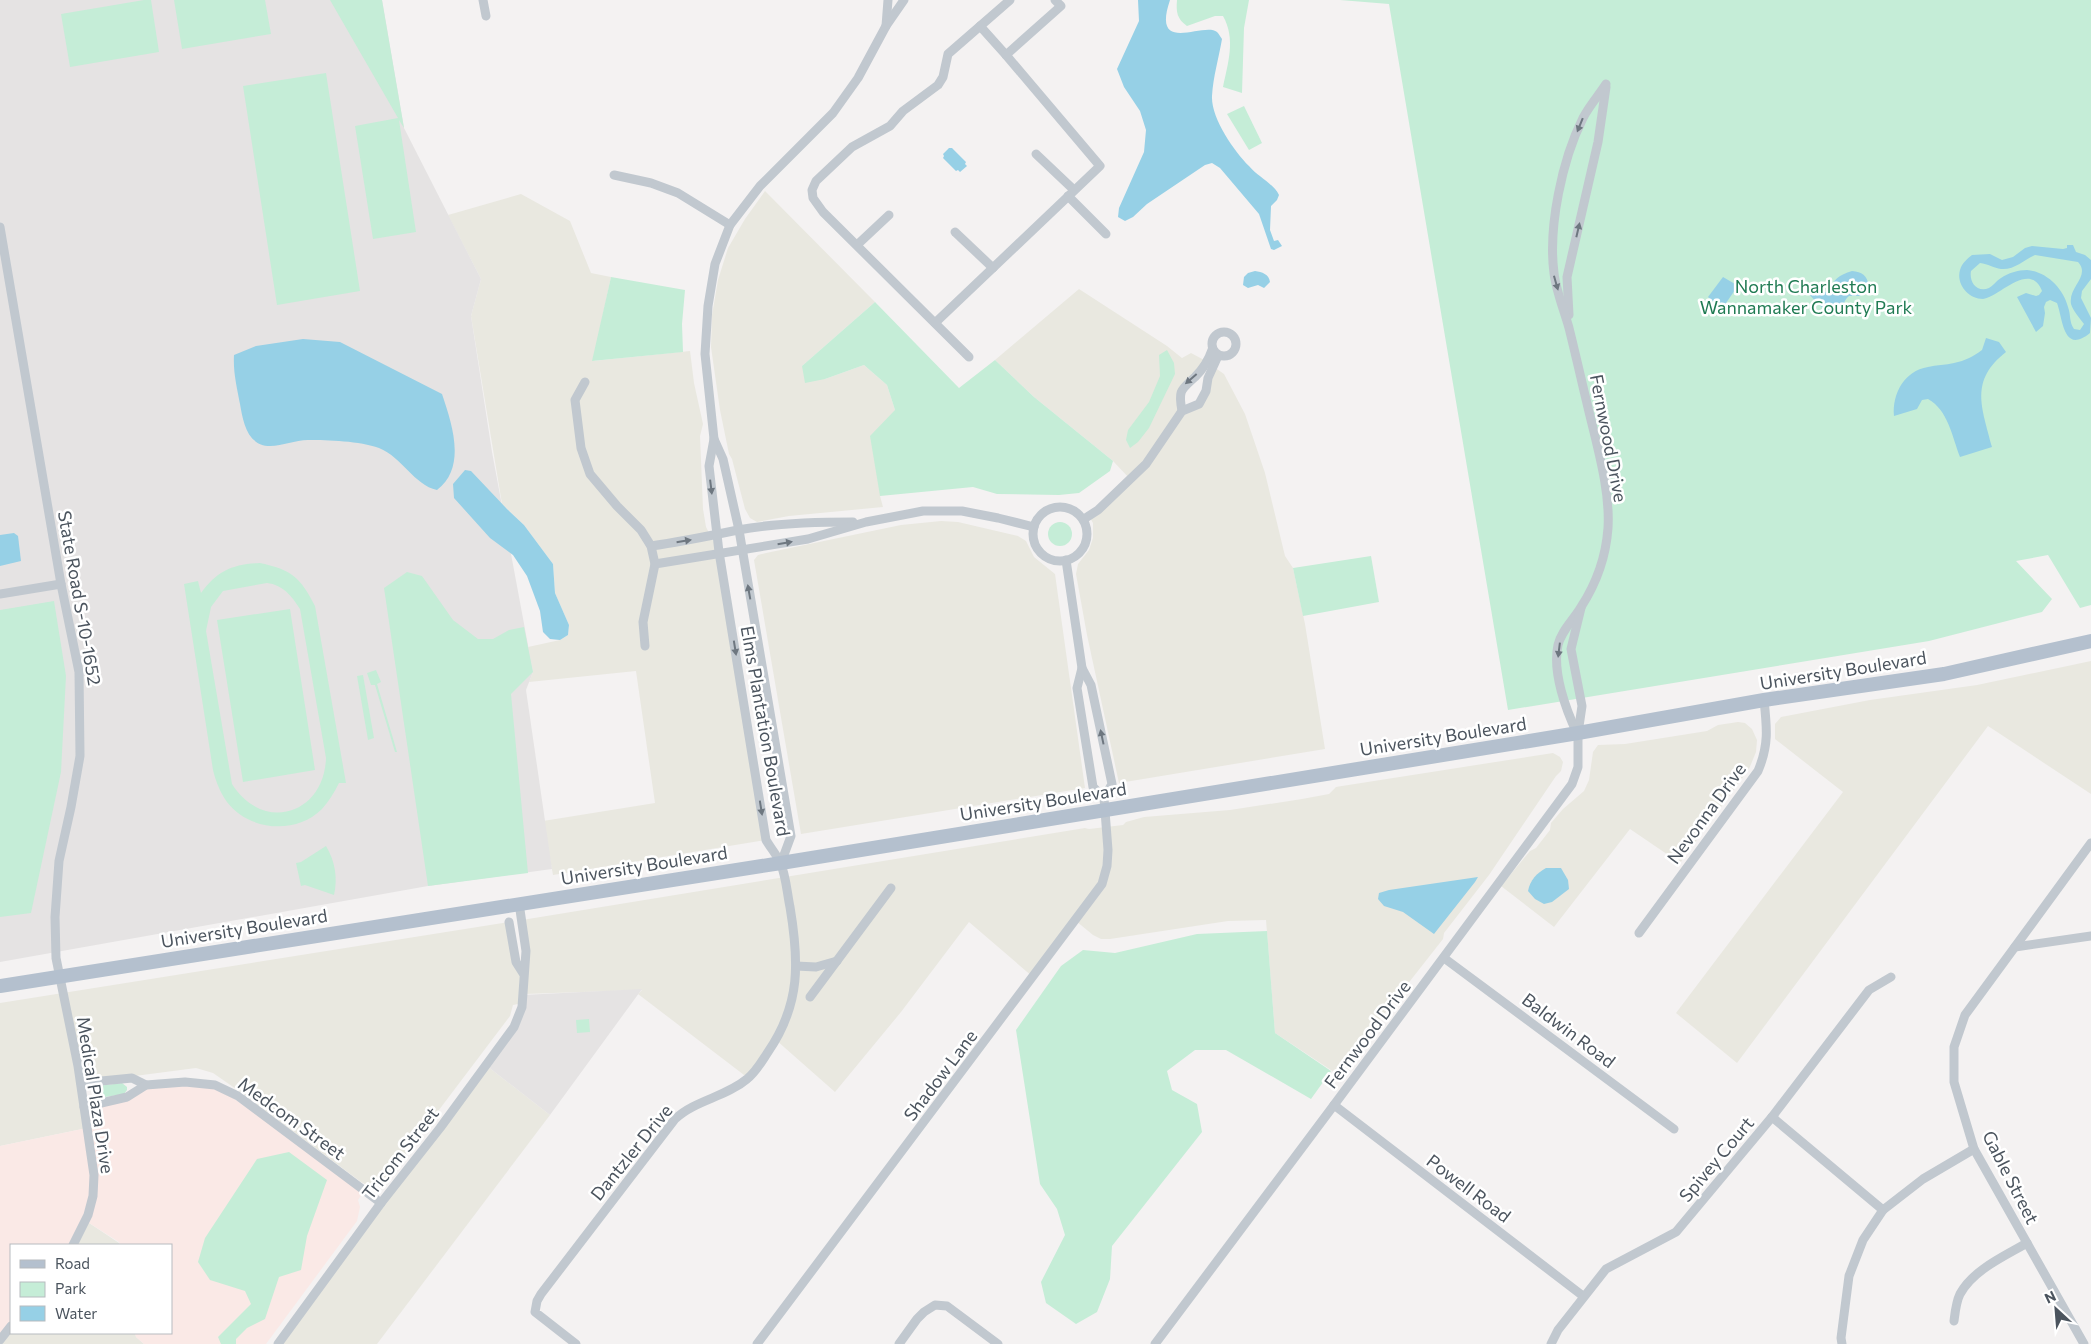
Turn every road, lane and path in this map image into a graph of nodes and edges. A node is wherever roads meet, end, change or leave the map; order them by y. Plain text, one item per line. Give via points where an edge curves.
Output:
1 (483, 0) edge
2 (888, 0) edge
3 (904, 0) edge
4 (1010, 0) edge
5 (1055, 0) edge
6 (486, 16) dead end
7 (886, 26) junction
8 (980, 26) junction
9 (1006, 55) junction
10 (1036, 154) dead end
11 (614, 175) dead end
12 (1071, 193) junction
13 (889, 216) dead end
14 (730, 225) junction
15 (0, 227) edge
16 (955, 232) dead end
17 (1106, 234) dead end
18 (857, 246) junction
19 (993, 268) junction
20 (935, 323) junction
21 (1569, 330) junction
22 (969, 357) dead end
23 (585, 382) dead end
24 (1182, 411) junction
25 (714, 439) junction
26 (1084, 519) junction
27 (866, 522) junction
28 (1034, 527) junction
29 (739, 530) junction
30 (717, 536) junction
31 (651, 546) junction
32 (742, 550) junction
33 (719, 552) junction
34 (1066, 560) junction
35 (655, 564) junction
36 (61, 584) junction
37 (0, 594) edge
38 (1581, 608) junction
39 (2091, 641) edge
40 (644, 646) dead end
41 (1082, 668) junction
42 (1764, 700) junction
43 (1578, 733) junction
44 (1105, 804) junction
45 (2091, 844) edge
46 (780, 863) junction
47 (891, 888) dead end
48 (519, 903) junction
49 (509, 922) dead end
50 (1639, 934) dead end
51 (2091, 936) edge
52 (2015, 947) junction
53 (1444, 958) junction
54 (839, 960) junction
55 (796, 966) junction
56 (523, 973) junction
57 (60, 977) junction
58 (1891, 977) dead end
59 (0, 986) edge
60 (810, 997) dead end
61 (81, 1083) junction
62 (146, 1085) junction
63 (1334, 1106) junction
64 (84, 1108) junction
65 (1772, 1117) junction
66 (1674, 1129) dead end
67 (1974, 1149) junction
68 (381, 1203) junction
69 (1883, 1210) junction
70 (2027, 1243) junction
71 (74, 1244) edge
72 (1584, 1296) junction
73 (1954, 1321) dead end
74 (10, 1327) edge
75 (0, 1340) edge
76 (278, 1344) edge
77 (576, 1344) edge
78 (757, 1344) edge
79 (899, 1344) edge
80 (998, 1344) edge
81 (1155, 1344) edge
82 (1551, 1344) edge
83 (1842, 1344) edge
84 (2084, 1344) edge

1 - 6 street
2 - 7 street, Elms Plantation Boulevard
3 - 7 street, Elms Plantation Boulevard
4 - 8 street
5 - 9 street via 1061,6
7 - 14 street, Elms Plantation Boulevard via 858,78 833,113 760,186
8 - 9 street
8 - 18 street via 948,54 944,77 938,85 903,111 890,126 852,147 816,181 813,198 822,212
9 - 12 street via 1100,166
10 - 12 street
11 - 14 street via 652,183 678,193
12 - 17 street
12 - 19 street
13 - 18 street
14 - 25 street, Elms Plantation Boulevard via 714,264 708,306 705,354
15 - 36 street, State Road S-10-1652
16 - 19 street
18 - 20 street
19 - 20 street
20 - 22 street
21 -> 21 street via 1567,278 1598,142 1606,84 1583,117 1558,196 1554,274
21 - 38 street, Fernwood Drive via 1599,456 1608,527 1600,567
23 - 31 street via 575,400 581,448 590,474 641,530
24 -> 24 street via 1199,404 1206,391 1215,353 1181,391
24 - 26 street via 1146,464 1098,510
25 - 29 street, Elms Plantation Boulevard via 723,459
25 -> 30 street, Elms Plantation Boulevard via 709,466
26 - 28 street via 1071,508 1054,507 1040,515
26 - 34 street via 1088,536 1086,544 1081,552
27 - 28 street via 923,511 962,511
27 - 29 street via 814,522
32 -> 27 street via 808,539
28 - 34 street via 1033,539 1042,554 1049,559
29 - 30 street
29 - 32 street, Elms Plantation Boulevard
31 -> 30 street
30 - 33 street, Elms Plantation Boulevard
31 - 35 street
32 - 33 street
46 -> 32 street, Elms Plantation Boulevard via 791,836
33 - 35 street
33 -> 46 street, Elms Plantation Boulevard via 766,840
34 - 41 street
35 - 40 street via 643,622
36 - 37 street
36 - 57 street, State Road S-10-1652 via 79,672 81,713 80,756 56,884 56,958
38 - 43 street, Fernwood Drive via 1571,649 1582,706
38 -> 43 street, Fernwood Drive via 1569,622 1558,645 1557,665 1566,709
39 - 42 main road, University Boulevard via 1944,674
44 -> 41 street via 1112,784 1091,685
41 - 44 street via 1077,688 1093,787
42 - 43 main road, University Boulevard
42 - 50 street, Nevonna Drive via 1768,735 1758,771
43 - 44 main road, University Boulevard
43 - 53 street, Fernwood Drive via 1578,766 1572,784
44 - 46 main road, University Boulevard
44 - 78 street, Shadow Lane via 1107,866 1096,894
45 - 52 street, Gable Street
46 - 48 main road, University Boulevard
46 - 55 street, Dantzler Drive via 793,927
47 - 54 street
48 - 56 street, Tricom Street via 526,951
48 - 57 main road, University Boulevard
49 - 56 street, Tricom Street via 516,962
51 - 52 street
52 - 67 street, Gable Street via 1964,1015 1954,1047 1954,1082
53 - 63 street, Fernwood Drive
53 - 66 street, Baldwin Road
54 - 55 street via 816,967
54 - 60 street
55 - 77 street, Dantzler Drive via 795,987 786,1021 753,1073 735,1087 685,1110 675,1120 536,1301 535,1312
56 - 68 street, Tricom Street via 522,1007 514,1027
57 - 59 main road, University Boulevard
57 - 61 street, Medical Plaza Drive
58 - 65 street, Spivey Court via 1869,990
61 - 62 street, Medcom Street via 132,1078
61 - 64 street, Medical Plaza Drive
62 - 64 street, Medcom Street via 127,1097
62 - 68 street, Medcom Street via 215,1084 238,1096
63 - 72 street, Powell Road
63 - 81 street, Fernwood Drive
64 - 71 street, Medical Plaza Drive via 94,1175 88,1215
65 - 69 street
65 - 72 street, Spivey Court via 1676,1232 1606,1269
67 - 69 street via 1923,1178
67 - 70 street, Gable Street
68 - 76 street, Tricom Street
69 - 83 street via 1864,1240 1849,1276
70 - 73 street via 1970,1280 1958,1296
70 - 84 street, Gable Street
72 - 82 street, Spivey Court
74 - 75 street
79 - 80 street via 924,1312 935,1306 947,1306

